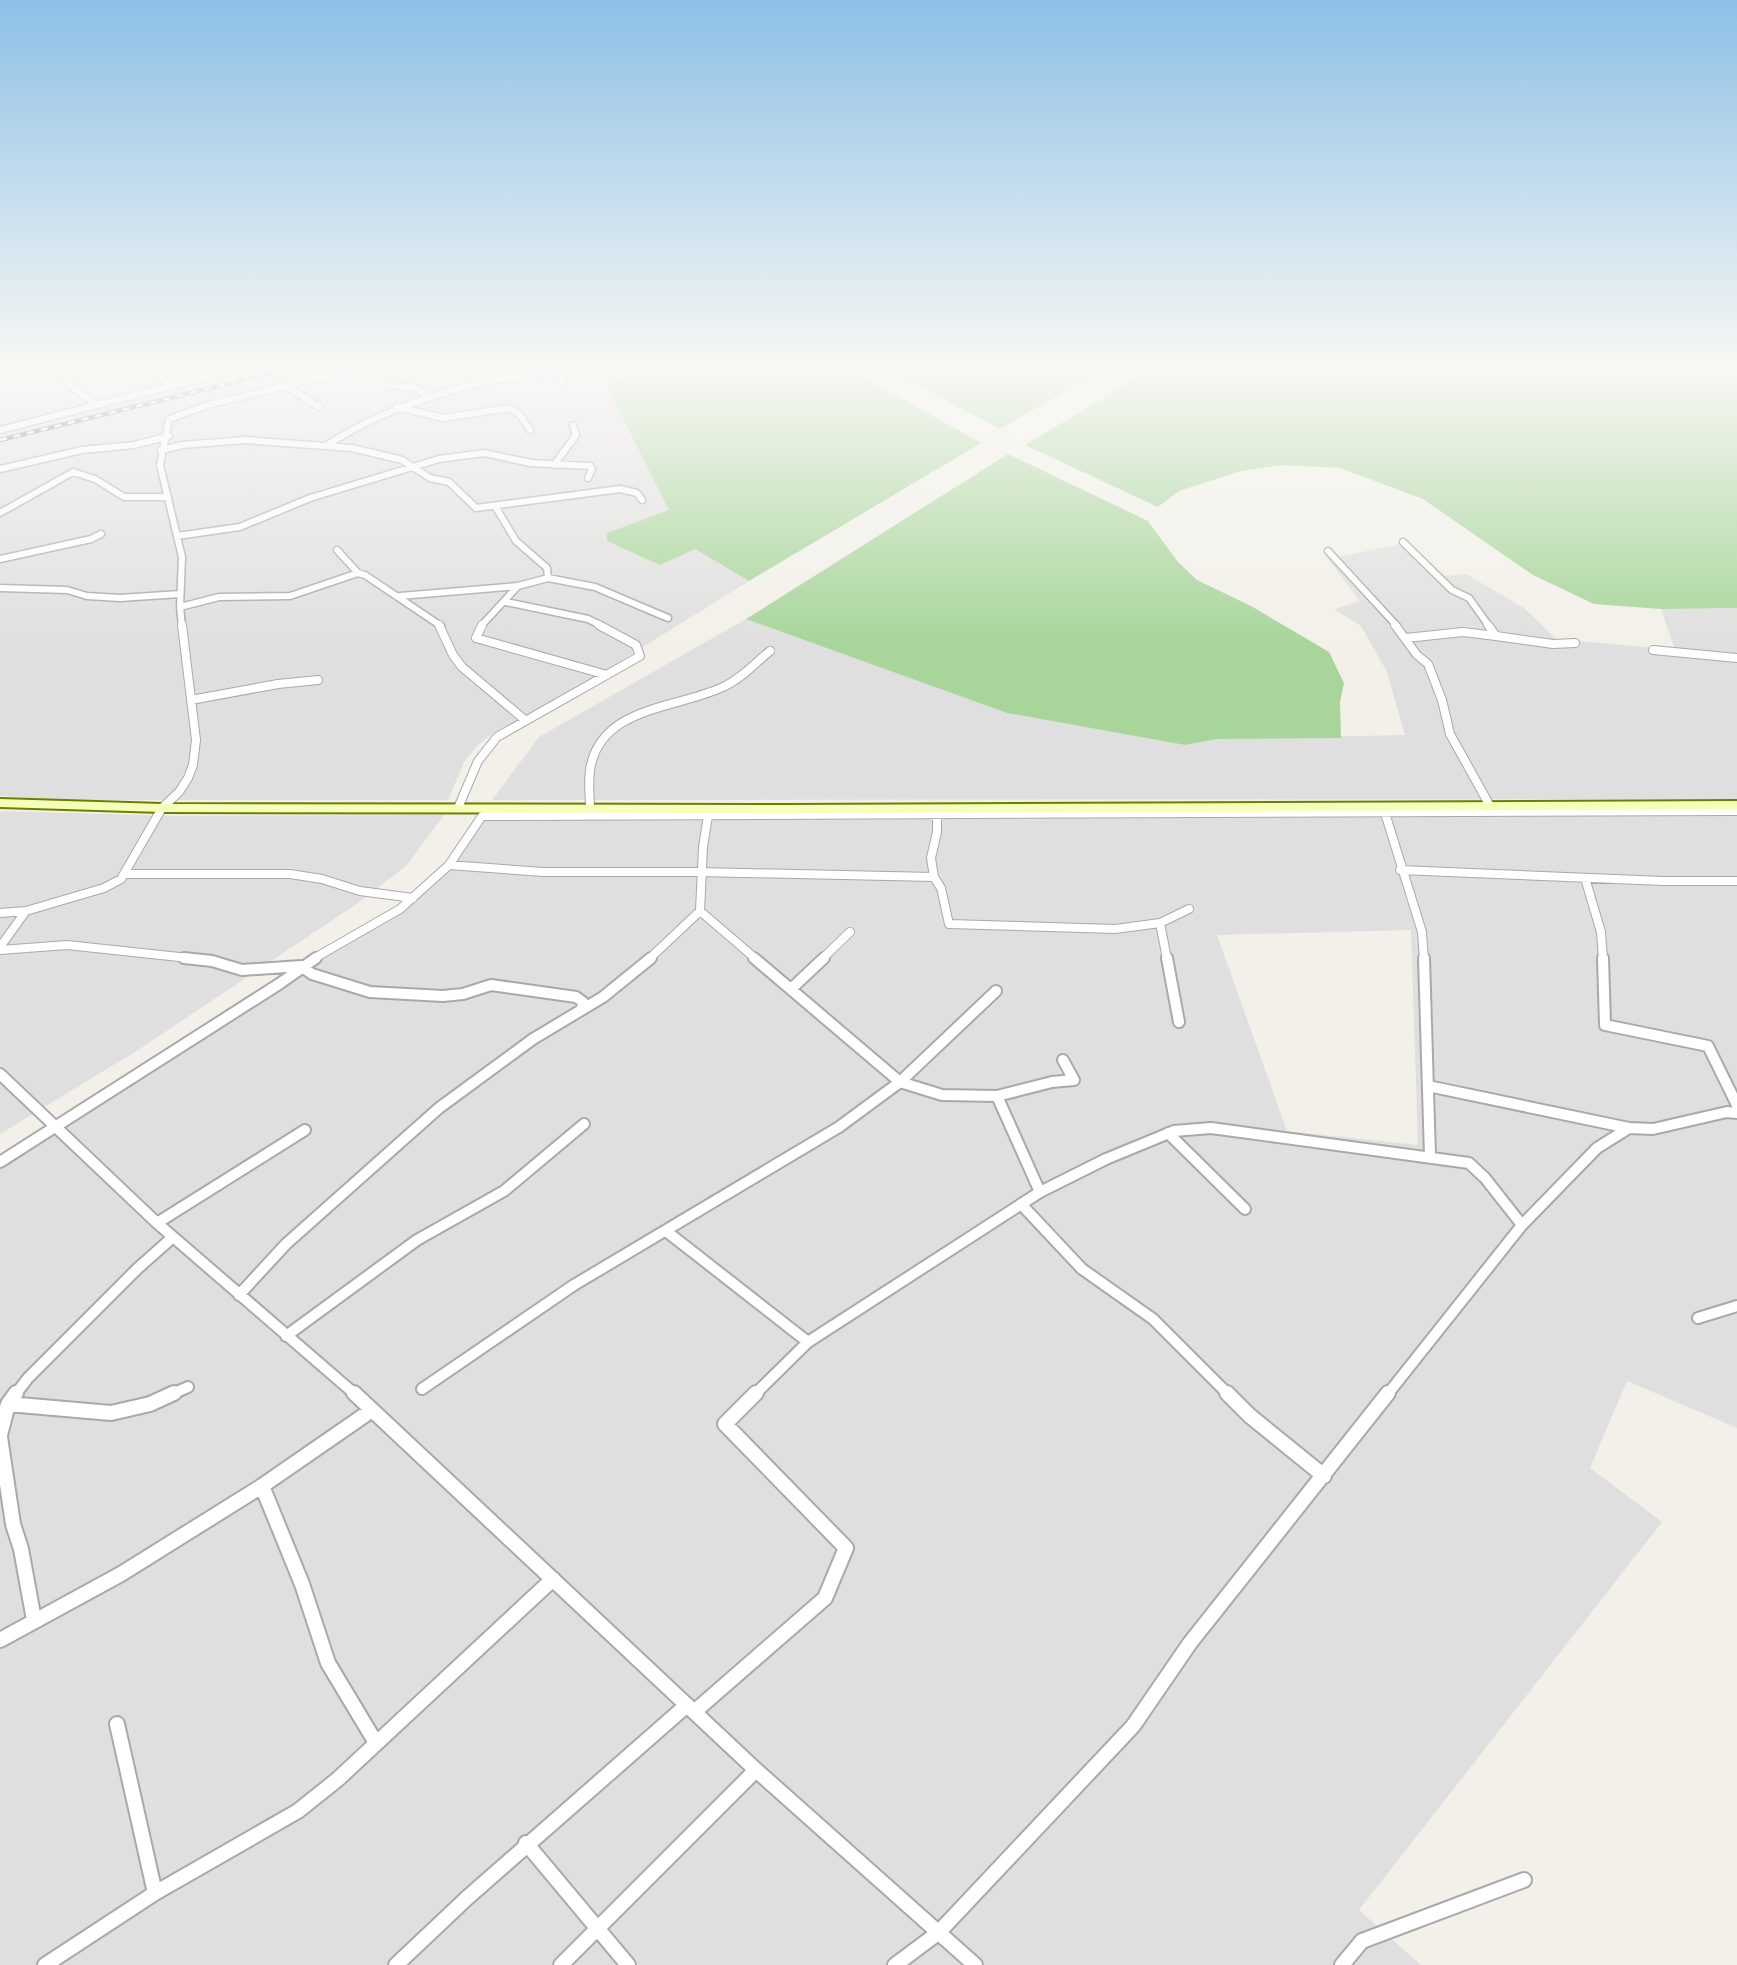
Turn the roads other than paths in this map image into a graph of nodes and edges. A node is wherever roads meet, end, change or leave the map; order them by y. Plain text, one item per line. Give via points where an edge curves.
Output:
1 (27, 463) edge
2 (160, 463) edge
3 (407, 463) edge
4 (427, 463) edge
5 (541, 463) edge
6 (554, 465) joint
7 (413, 467) junction
8 (0, 469) edge
9 (588, 478) dead end
10 (168, 496) junction
11 (642, 500) dead end
12 (495, 506) junction
13 (0, 513) edge
14 (101, 534) dead end
15 (177, 536) junction
16 (1403, 542) dead end
17 (337, 550) dead end
18 (1328, 551) dead end
19 (0, 559) edge
20 (358, 573) junction
21 (548, 578) junction
22 (518, 586) junction
23 (0, 588) edge
24 (180, 594) junction
25 (400, 596) junction
26 (506, 602) junction
27 (180, 607) junction
28 (668, 618) dead end
29 (1496, 636) junction
30 (1406, 638) junction
31 (1575, 643) dead end
32 (1653, 650) dead end
33 (770, 651) dead end
34 (1737, 658) edge
35 (607, 675) junction
36 (318, 680) dead end
37 (191, 700) junction
38 (525, 720) junction
39 (0, 803) edge
40 (1490, 806) junction
41 (162, 808) junction
42 (458, 808) junction
43 (590, 808) junction
44 (1737, 808) edge
45 (1385, 813) junction
46 (708, 816) junction
47 (937, 816) junction
48 (449, 865) junction
49 (1400, 870) junction
50 (701, 872) junction
51 (124, 874) junction
52 (934, 877) junction
53 (1585, 878) junction
54 (1737, 881) edge
55 (413, 898) junction
56 (1189, 909) dead end
57 (26, 911) junction
58 (699, 911) junction
59 (0, 913) edge
60 (1160, 923) junction
61 (850, 932) dead end
62 (0, 948) edge
63 (301, 966) junction
64 (791, 989) junction
65 (996, 991) dead end
66 (582, 1009) junction
67 (1179, 1022) dead end
68 (1063, 1060) dead end
69 (0, 1074) edge
70 (900, 1083) junction
71 (1428, 1086) junction
72 (997, 1096) junction
73 (1737, 1105) edge
74 (1737, 1113) edge
75 (584, 1124) dead end
76 (57, 1126) junction
77 (1629, 1128) junction
78 (305, 1130) dead end
79 (1168, 1133) junction
80 (1430, 1156) junction
81 (0, 1162) edge
82 (1040, 1192) junction
83 (1021, 1204) junction
84 (1245, 1209) dead end
85 (157, 1223) junction
86 (1522, 1225) junction
87 (666, 1231) junction
88 (173, 1237) junction
89 (239, 1295) junction
90 (1737, 1306) edge
91 (1698, 1318) dead end
92 (286, 1336) junction
93 (808, 1342) junction
94 (188, 1387) dead end
95 (422, 1389) dead end
96 (8, 1404) junction
97 (372, 1410) junction
98 (0, 1436) edge
99 (1324, 1476) junction
100 (262, 1486) junction
101 (552, 1579) junction
102 (34, 1620) junction
103 (0, 1640) edge
104 (690, 1709) junction
105 (117, 1724) dead end
106 (376, 1743) junction
107 (756, 1770) junction
108 (526, 1843) junction
109 (1524, 1880) dead end
110 (155, 1893) junction
111 (596, 1928) junction
112 (938, 1933) junction
113 (400, 1964) edge
114 (46, 1965) edge
115 (561, 1965) edge
116 (628, 1965) edge
117 (895, 1965) edge
118 (975, 1965) edge
119 (1342, 1965) edge

1 - 8 street
2 - 10 street
3 - 7 street
4 - 7 street
5 - 6 street
6 - 9 street via 590,466
7 - 12 street via 434,480 452,482 472,506
7 - 15 street via 310,498 240,527
10 - 13 street via 124,497 73,472
10 - 15 street
11 - 12 street via 637,493 620,489
12 - 21 street via 513,541 547,568
14 - 19 street
15 - 24 street via 182,557
16 - 29 street via 1452,590 1469,598
17 - 20 street
18 - 30 street
20 - 25 street
20 - 27 street via 303,593 219,597
21 - 22 street
21 - 28 street via 595,587
22 - 25 street
22 - 26 street
23 - 24 street via 67,590 120,598
24 - 27 street
25 - 38 street via 441,626 453,658
26 - 35 street via 483,621 476,638
26 - 35 street via 588,619 636,645 640,656
27 - 37 street
29 - 30 street via 1464,632
29 - 31 street
30 - 40 street via 1428,664 1450,734
32 - 34 street
33 - 43 street via 726,686 656,705 614,727 598,743 590,767
35 - 38 street
36 - 37 street
37 - 41 street via 196,740 193,765 179,792
38 - 42 street via 483,750
39 - 41 main road
40 - 43 main road
40 - 44 main road
41 - 42 main road
41 - 51 street
42 - 43 main road
44 - 45 street
45 - 47 street
45 - 49 street
46 - 47 street
46 - 48 street via 482,816
46 - 50 street
47 - 52 street via 931,858
48 - 50 street via 556,873
48 - 55 street
49 - 53 street
49 - 71 street via 1422,932
50 - 52 street
50 - 58 street
51 - 55 street via 290,874
51 - 57 street via 104,888
52 - 60 street via 950,924 1115,929
53 - 54 street
53 - 73 street via 1601,932 1605,1025 1708,1046
55 - 63 street
56 - 60 street
57 - 59 street
57 - 62 street
58 - 64 street
58 - 66 street via 649,959
60 - 67 street
61 - 64 street
62 - 63 street via 100,947 212,961 242,970
63 - 66 street via 312,974 370,992 443,996 491,985 576,997 583,1003
63 - 76 street
64 - 70 street
65 - 70 street
66 - 89 street via 533,1038 439,1108 286,1244
68 - 72 street via 1074,1080
69 - 76 street
70 - 72 street via 943,1095
70 - 87 street via 839,1126
71 - 77 street
71 - 80 street
72 - 82 street
74 - 77 street via 1653,1129
75 - 92 street via 504,1191 417,1240
76 - 81 street
76 - 85 street
77 - 86 street via 1597,1149
78 - 85 street
79 - 80 street via 1211,1128
79 - 82 street
79 - 84 street
80 - 86 street via 1469,1163
82 - 83 street
83 - 93 street
83 - 99 street via 1082,1269 1153,1319 1250,1416
85 - 88 street
86 - 99 street
87 - 93 street
87 - 95 street via 574,1285
88 - 89 street
88 - 96 street via 77,1327
89 - 92 street
90 - 91 street
92 - 97 street
93 - 104 street via 725,1424 846,1548 825,1598
94 - 96 street via 150,1404 111,1413
96 - 98 street
97 - 100 street
97 - 101 street
98 - 102 street
99 - 112 street via 1190,1643 1133,1726
100 - 102 street via 121,1574
100 - 106 street via 328,1663
101 - 104 street
101 - 106 street
102 - 103 street
104 - 107 street
104 - 108 street
105 - 110 street
106 - 110 street via 298,1811
107 - 111 street
107 - 112 street
108 - 111 street
108 - 113 street
109 - 119 street via 1362,1941
110 - 114 street
111 - 115 street
111 - 116 street
112 - 117 street
112 - 118 street

